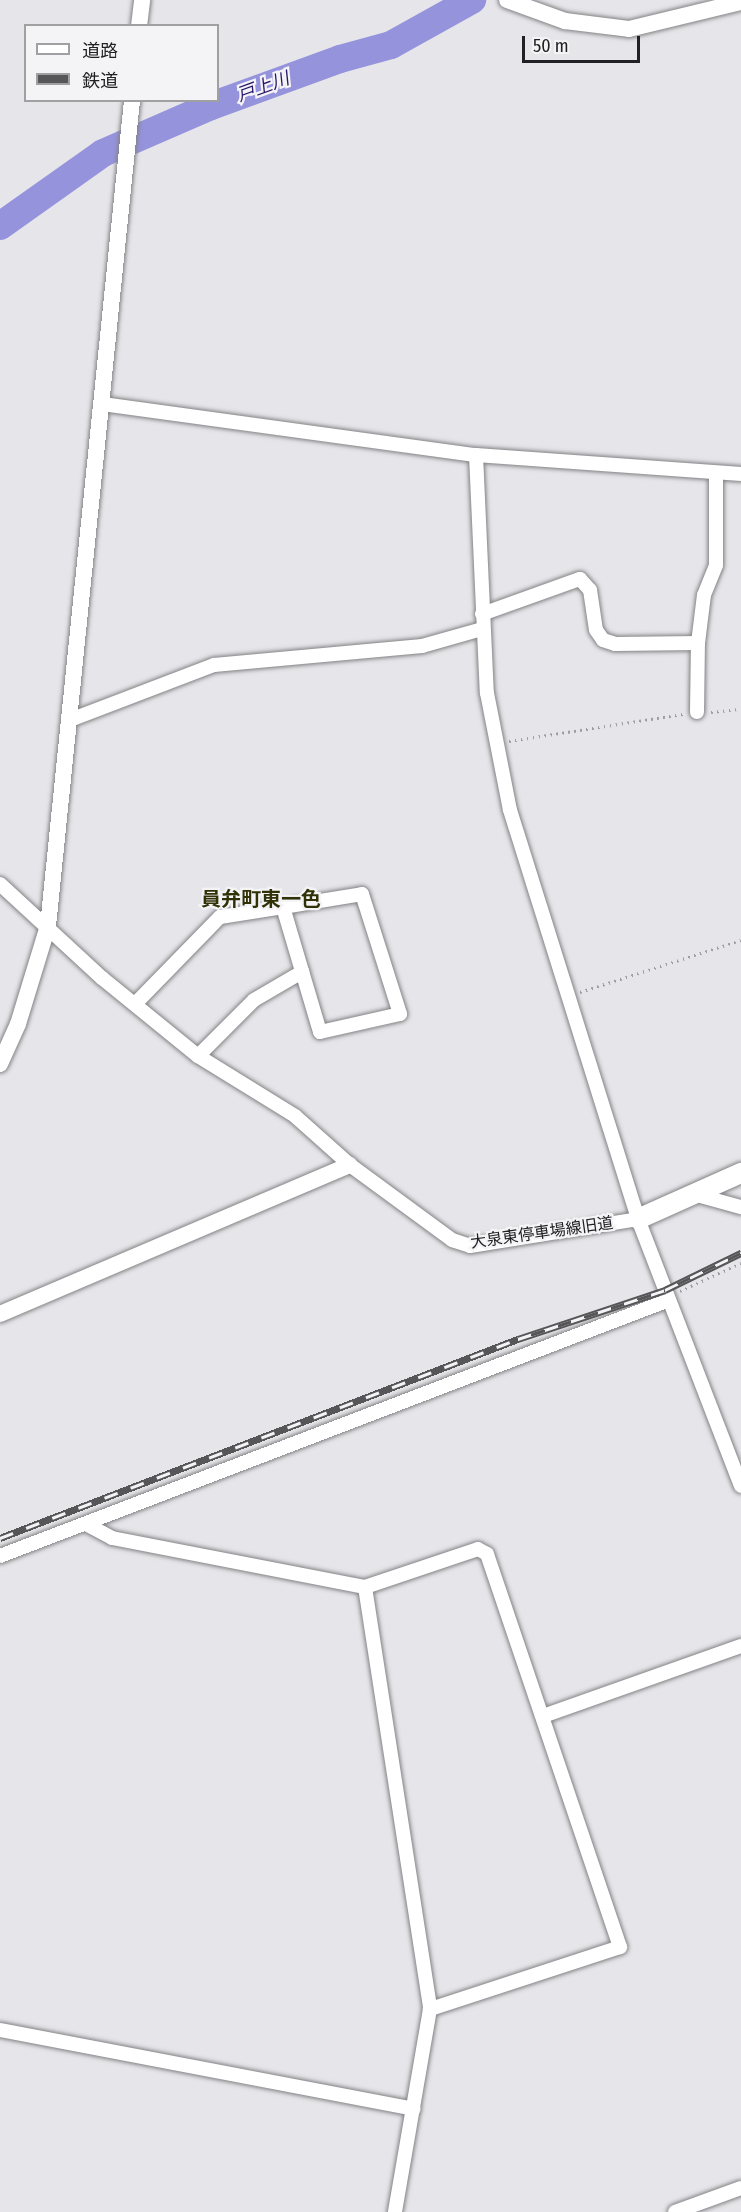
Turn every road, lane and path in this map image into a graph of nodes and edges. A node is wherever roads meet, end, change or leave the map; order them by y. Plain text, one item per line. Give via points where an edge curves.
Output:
1 (142, 0) edge
2 (741, 2) edge
3 (521, 4) edge
4 (140, 24) edge
5 (132, 102) edge
6 (102, 404) junction
7 (476, 455) junction
8 (716, 473) junction
9 (741, 474) edge
10 (482, 614) junction
11 (482, 629) junction
12 (698, 643) junction
13 (741, 710) edge
14 (698, 712) junction
15 (70, 720) junction
16 (495, 744) junction
17 (0, 884) edge
18 (283, 907) junction
19 (48, 926) junction
20 (741, 940) edge
21 (302, 972) junction
22 (568, 996) junction
23 (135, 1004) junction
24 (198, 1056) junction
25 (0, 1064) edge
26 (350, 1165) junction
27 (741, 1173) edge
28 (697, 1195) junction
29 (741, 1207) edge
30 (638, 1219) junction
31 (741, 1263) edge
32 (668, 1298) junction
33 (0, 1314) edge
34 (741, 1486) edge
35 (86, 1524) junction
36 (0, 1556) edge
37 (365, 1587) junction
38 (741, 1646) edge
39 (543, 1716) junction
40 (430, 2010) junction
41 (0, 2030) edge
42 (414, 2109) junction
43 (741, 2188) edge
44 (395, 2212) edge
45 (675, 2212) edge

1 - 4 street
2 - 3 street via 629,29 565,21
5 - 6 street
6 - 7 street
6 - 15 street
7 - 8 street
7 - 10 street
8 - 9 street
8 - 12 street via 716,566 704,595
10 - 11 street
10 - 12 street via 580,579 590,590 596,630 603,640 615,644
11 - 15 street via 422,646 214,665
11 - 16 street
12 - 14 street
13 - 14 path
14 - 16 path via 639,718
15 - 19 street
16 - 22 street via 510,810
17 - 19 street, 大泉東停車場線旧道
18 - 21 street
18 - 21 street via 362,894 400,1014 320,1032
18 - 23 street via 220,917
19 - 23 street, 大泉東停車場線旧道
19 - 25 street via 18,1024
20 - 22 path
21 - 24 street via 254,1000
22 - 30 street
23 - 24 street, 大泉東停車場線旧道
24 - 26 street, 大泉東停車場線旧道 via 295,1116
26 - 30 street, 大泉東停車場線旧道 via 441,1234 464,1245
26 - 33 street
27 - 28 main road
28 - 29 street
28 - 30 main road
30 - 32 street
31 - 32 path
32 - 34 street
32 - 35 street
35 - 36 street
35 - 37 street via 112,1538
37 - 39 street via 478,1549 484,1551
37 - 40 street
38 - 39 street
39 - 40 street via 620,1947
40 - 42 street
41 - 42 street
42 - 44 street
43 - 45 street

